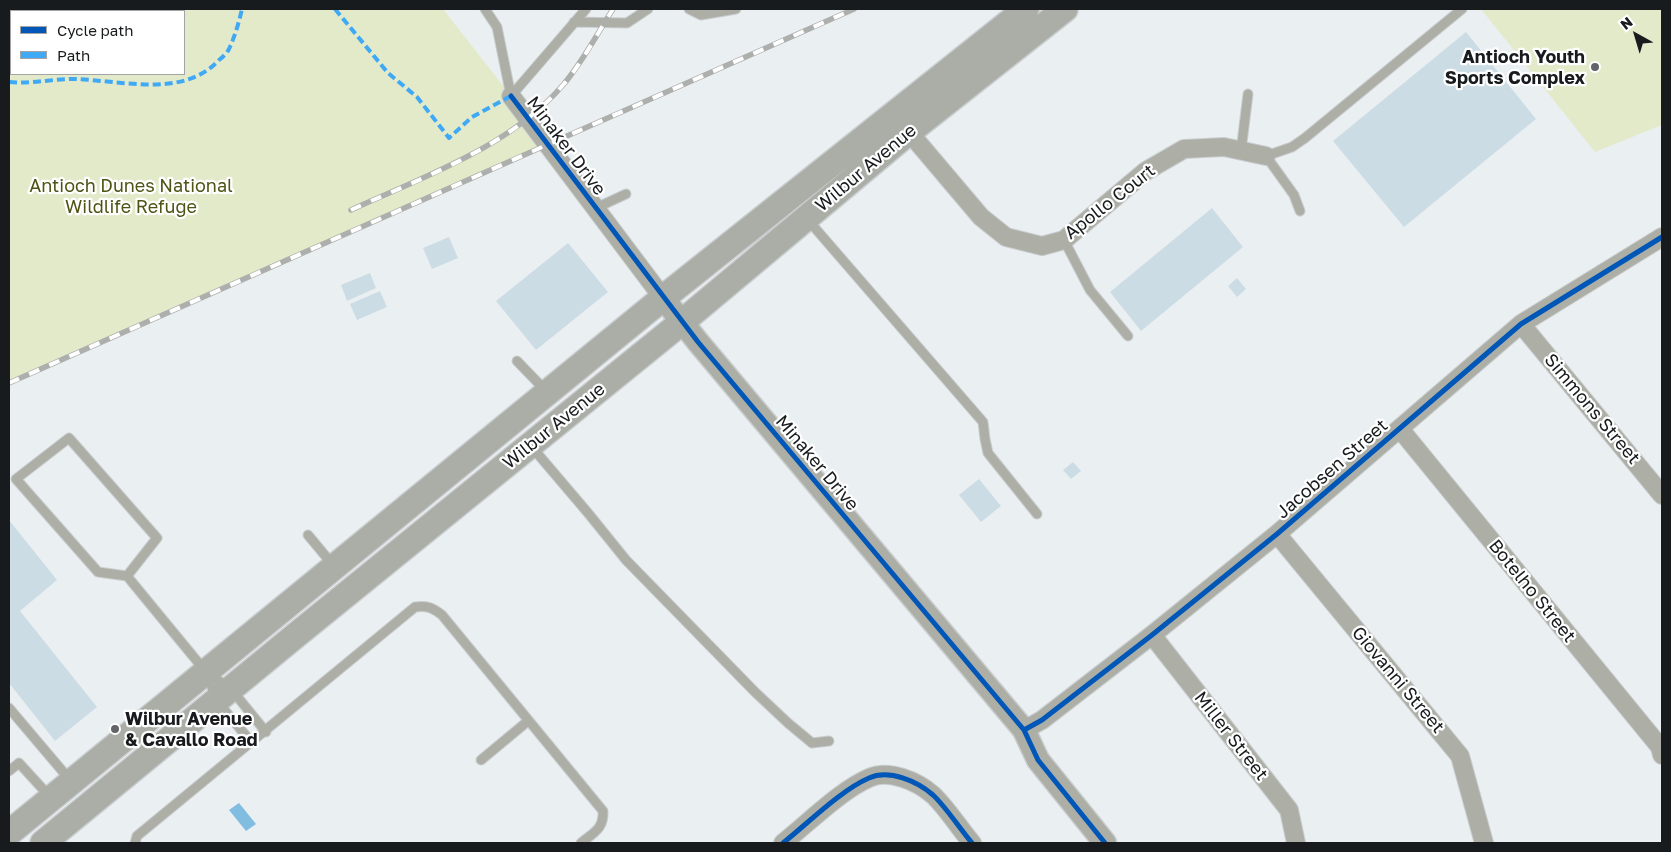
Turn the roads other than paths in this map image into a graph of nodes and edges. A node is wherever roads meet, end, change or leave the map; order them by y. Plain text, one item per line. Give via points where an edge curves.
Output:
1 (486, 9) edge
2 (586, 9) edge
3 (648, 9) edge
4 (689, 9) edge
5 (736, 9) edge
6 (1026, 9) edge
7 (1065, 9) edge
8 (1462, 9) edge
9 (574, 22) junction
10 (1248, 94) dead end
11 (511, 96) junction
12 (901, 123) junction
13 (1241, 151) junction
14 (1266, 156) junction
15 (626, 194) dead end
16 (596, 208) junction
17 (1300, 211) dead end
18 (806, 218) junction
19 (1662, 237) edge
20 (1064, 240) junction
21 (664, 298) junction
22 (682, 322) junction
23 (1521, 324) junction
24 (1128, 336) dead end
25 (517, 361) dead end
26 (548, 393) junction
27 (1400, 429) junction
28 (531, 445) junction
29 (1662, 495) edge
30 (1037, 514) dead end
31 (1277, 534) junction
32 (308, 535) dead end
33 (334, 568) junction
34 (127, 576) junction
35 (1152, 635) junction
36 (295, 636) junction
37 (206, 672) junction
38 (224, 695) junction
39 (9, 708) edge
40 (528, 721) junction
41 (1024, 730) junction
42 (266, 732) junction
43 (829, 741) dead end
44 (252, 743) junction
45 (1662, 755) edge
46 (481, 760) dead end
47 (9, 771) edge
48 (72, 782) junction
49 (51, 799) junction
50 (9, 833) edge
51 (43, 843) edge
52 (136, 843) edge
53 (581, 843) edge
54 (783, 843) edge
55 (972, 843) edge
56 (1105, 843) edge
57 (1296, 843) edge
58 (1484, 843) edge

1 - 11 lane via 497,27
2 - 9 lane
3 - 9 lane via 627,23
4 - 5 lane via 701,15
6 - 12 main road, Wilbur Avenue
7 - 12 main road, Wilbur Avenue
8 - 14 lane via 1305,138
9 - 11 lane
10 - 13 lane
11 - 16 street, Minaker Drive
12 - 18 main road, Wilbur Avenue
12 - 20 street, Apollo Court via 980,217 1006,237 1042,246
12 - 21 main road, Wilbur Avenue
13 - 14 street, Apollo Court
13 - 20 street, Apollo Court via 1224,147 1184,149 1146,171
14 - 17 lane via 1294,195
15 - 16 lane
16 - 21 street, Minaker Drive
18 - 22 main road, Wilbur Avenue
18 - 30 lane via 983,422 988,453
19 - 23 street, Jacobsen Street
20 - 24 lane via 1090,290
21 - 22 street, Minaker Drive
21 - 26 main road, Wilbur Avenue
22 - 28 main road, Wilbur Avenue
22 - 41 street, Minaker Drive
23 - 27 street, Jacobsen Street
23 - 29 street, Simmons Street
25 - 26 lane
26 - 33 main road, Wilbur Avenue
27 - 31 street, Jacobsen Street
27 - 45 street, Botelho Street via 1654,740
28 - 36 main road, Wilbur Avenue
28 - 43 lane via 626,560 755,692 812,743
31 - 35 street, Jacobsen Street
31 - 58 street, Giovanni Street via 1460,756
32 - 33 lane
33 - 36 main road via 336,584 332,591 308,611
33 - 37 main road, Wilbur Avenue
34 - 34 lane via 98,572 16,479 69,438 158,538
34 - 37 lane
35 - 41 street, Jacobsen Street via 1042,720
35 - 57 street, Miller Street via 1289,810
36 - 38 main road, Wilbur Avenue
37 - 38 lane
37 - 38 lane
37 - 48 main road, Wilbur Avenue
38 - 42 lane
38 - 44 lane
38 - 51 main road, Wilbur Avenue
39 - 48 lane
40 - 42 lane via 442,615 424,605 415,607
40 - 46 lane
40 - 53 lane via 602,811 601,827
41 - 56 street, Minaker Drive via 1038,760
42 - 44 lane
44 - 52 lane via 137,836
47 - 49 lane via 19,764
48 - 49 main road, Wilbur Avenue
49 - 50 main road, Wilbur Avenue
54 - 55 street via 847,791 870,777 891,775 912,782 933,796

